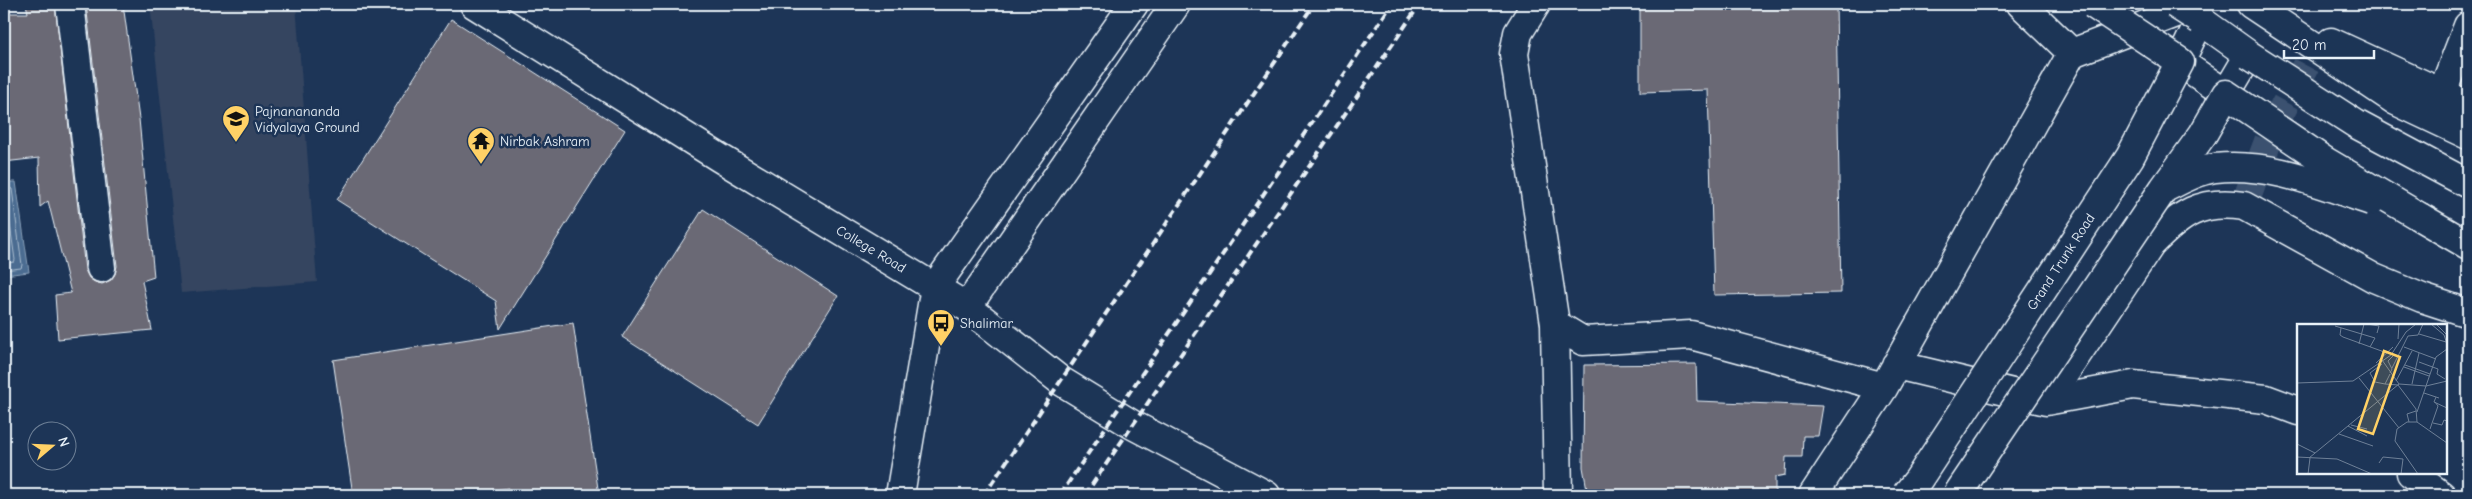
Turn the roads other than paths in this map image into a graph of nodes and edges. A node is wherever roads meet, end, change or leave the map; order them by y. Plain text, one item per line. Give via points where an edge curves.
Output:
1 (70, 4) edge
2 (474, 4) edge
3 (1133, 4) edge
4 (1176, 4) edge
5 (1536, 4) edge
6 (2021, 4) edge
7 (2093, 4) edge
8 (2175, 4) edge
9 (2251, 4) edge
10 (2200, 12) edge
11 (2285, 26) junction
12 (2468, 26) edge
13 (2072, 53) junction
14 (2249, 55) junction
15 (2180, 62) junction
16 (2442, 93) junction
17 (2226, 94) junction
18 (2468, 105) edge
19 (2468, 135) edge
20 (2468, 184) edge
21 (2164, 188) junction
22 (2420, 217) junction
23 (2468, 235) edge
24 (2468, 245) edge
25 (101, 268) dead end
26 (935, 287) junction
27 (967, 307) junction
28 (2468, 313) edge
29 (1555, 324) junction
30 (1890, 376) junction
31 (2046, 401) junction
32 (2297, 411) edge
33 (2412, 474) edge
34 (900, 495) edge
35 (1266, 495) edge
36 (1558, 495) edge
37 (1812, 495) edge
38 (1906, 495) edge
39 (1957, 495) edge
40 (2441, 495) edge

1 - 25 main road
2 - 26 main road, College Road via 720,158
3 - 26 main road
4 - 27 main road
5 - 29 main road via 1518,33 1514,54
6 - 13 main road
7 - 15 main road, bridge
8 - 10 main road, bridge
9 - 11 main road
10 - 13 main road
10 - 14 main road
10 - 15 main road, Grand Trunk Road
11 - 16 main road via 2340,45
11 - 19 main road via 2396,101
12 - 16 main road
13 - 30 main road
14 - 17 main road
14 - 20 main road, bridge via 2356,124
15 - 17 main road
15 - 38 main road, Grand Trunk Road, bridge via 2130,157
16 - 18 main road
17 - 21 main road, bridge via 2203,134
17 - 22 main road, bridge via 2325,161
21 - 22 main road, bridge via 2214,168 2277,170
21 - 39 main road, bridge
22 - 23 main road
22 - 24 main road
26 - 27 main road, College Road
26 - 34 main road
27 - 35 main road, College Road via 1061,381 1132,425
28 - 31 main road via 2374,278 2244,206 2224,203 2196,208 2172,223 2151,244
29 - 30 main road via 1583,341 1691,335
29 - 36 main road
30 - 31 main road
30 - 37 main road
31 - 32 main road via 2133,386 2266,399
33 - 40 main road

